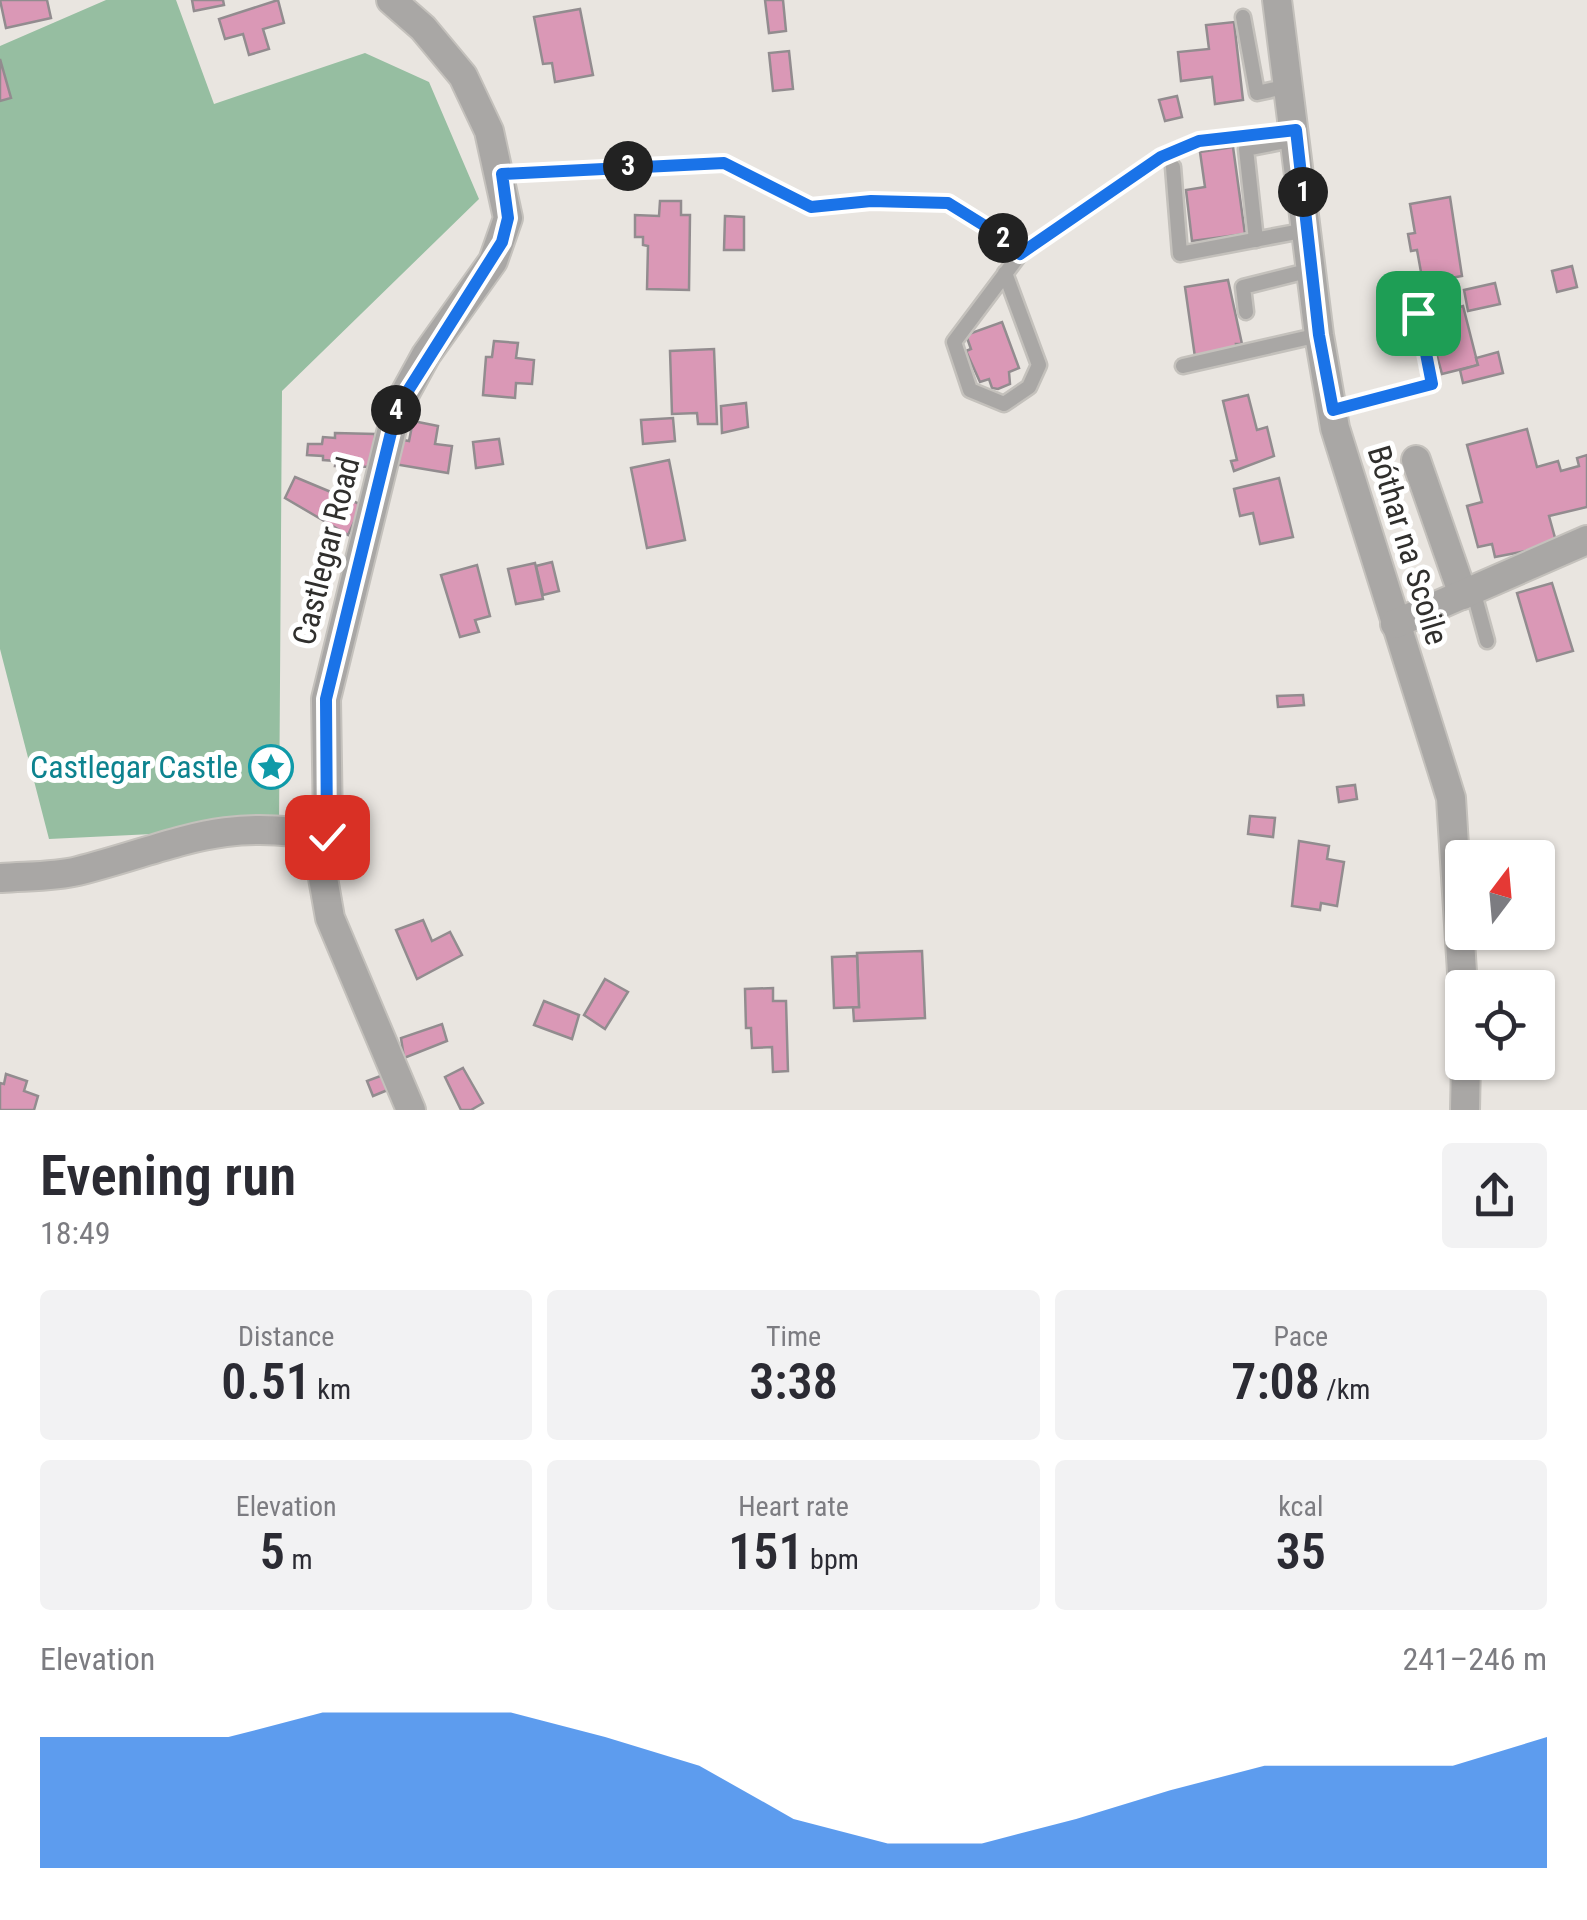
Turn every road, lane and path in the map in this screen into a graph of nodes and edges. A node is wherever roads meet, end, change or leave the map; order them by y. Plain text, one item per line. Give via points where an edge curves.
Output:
1 (391, 0) edge
2 (1277, 0) edge
3 (1243, 16) dead end
4 (1289, 86) junction
5 (1296, 134) junction
6 (1173, 167) dead end
7 (502, 174) junction
8 (1307, 230) junction
9 (1256, 240) junction
10 (1020, 254) junction
11 (1311, 270) junction
12 (1006, 273) junction
13 (1246, 312) dead end
14 (1418, 313) dead end
15 (1319, 335) junction
16 (1183, 366) dead end
17 (1333, 410) junction
18 (1416, 460) dead end
19 (1587, 540) edge
20 (1468, 593) junction
21 (1395, 624) junction
22 (1487, 641) dead end
23 (327, 837) junction
24 (1, 878) edge
25 (1462, 970) edge
26 (1466, 1080) edge
27 (411, 1110) edge
28 (1465, 1110) edge

1 - 7 street, Castlegar Road via 463,76
2 - 4 street, Bóthar na Scoile
3 - 4 lane via 1256,93
4 - 5 street, Bóthar na Scoile
5 - 8 street, Bóthar na Scoile
5 - 9 lane via 1246,149
5 - 10 lane via 1199,141 1161,157
6 - 9 lane via 1180,254
7 - 10 path via 724,163 811,207 948,203
7 - 23 street, Castlegar Road via 508,218 502,242 397,408 326,699
8 - 9 lane
8 - 11 street, Bóthar na Scoile
10 - 12 lane
11 - 13 lane via 1243,287
11 - 15 street, Bóthar na Scoile
12 - 12 lane via 1040,365 1029,387 1004,404 970,390 954,342
14 - 17 lane via 1432,384
15 - 16 lane
15 - 17 street, Bóthar na Scoile
17 - 21 street, Bóthar na Scoile
18 - 20 street
19 - 20 street
20 - 21 street
20 - 22 lane
21 - 25 street, Bóthar na Scoile via 1451,798
23 - 24 street via 279,828 201,833 74,872
23 - 27 street, Castlegar Road via 323,878 330,918
26 - 28 street

